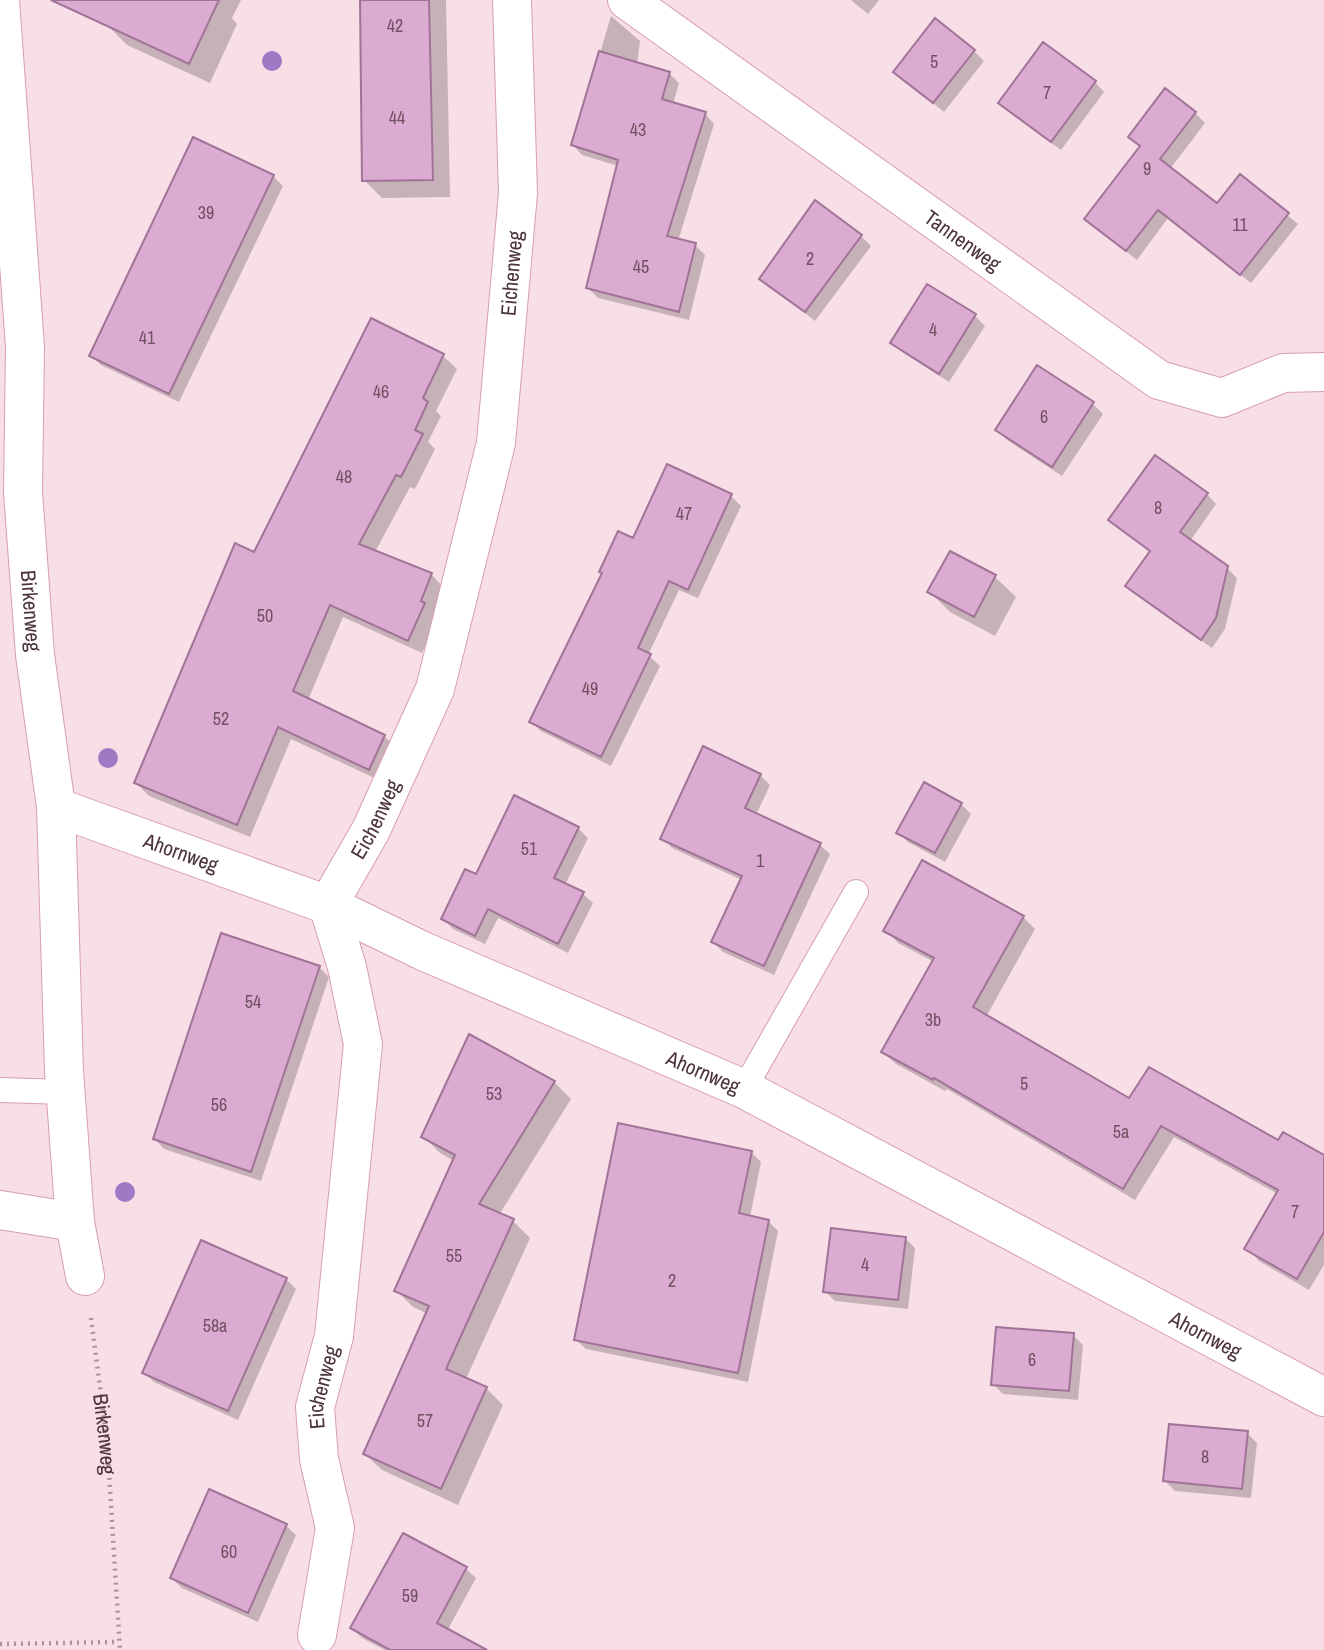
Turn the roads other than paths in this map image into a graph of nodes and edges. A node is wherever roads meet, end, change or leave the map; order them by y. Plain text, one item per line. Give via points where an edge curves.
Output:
1 (0, 0) edge
2 (512, 0) edge
3 (627, 0) edge
4 (1324, 372) edge
5 (11, 495) edge
6 (57, 807) junction
7 (856, 892) dead end
8 (328, 905) junction
9 (744, 1089) junction
10 (0, 1090) edge
11 (66, 1092) junction
12 (0, 1210) edge
13 (75, 1222) junction
14 (85, 1276) road end
15 (1324, 1397) edge
16 (317, 1635) dead end

1 - 5 street, Birkenweg via 26,347
2 - 8 street, Eichenweg via 518,193 496,443 435,689 371,830
3 - 4 street, Tannenweg via 1159,380 1222,398 1283,373
5 - 6 street, Birkenweg
6 - 8 street, Ahornweg
6 - 11 street, Birkenweg
7 - 9 lane
8 - 9 street, Ahornweg via 423,951
8 - 16 street, Eichenweg via 363,1044 334,1336 315,1407 320,1459 335,1528
9 - 15 street, Ahornweg
10 - 11 lane
11 - 13 street, Birkenweg
12 - 13 street
13 - 14 street, Birkenweg

